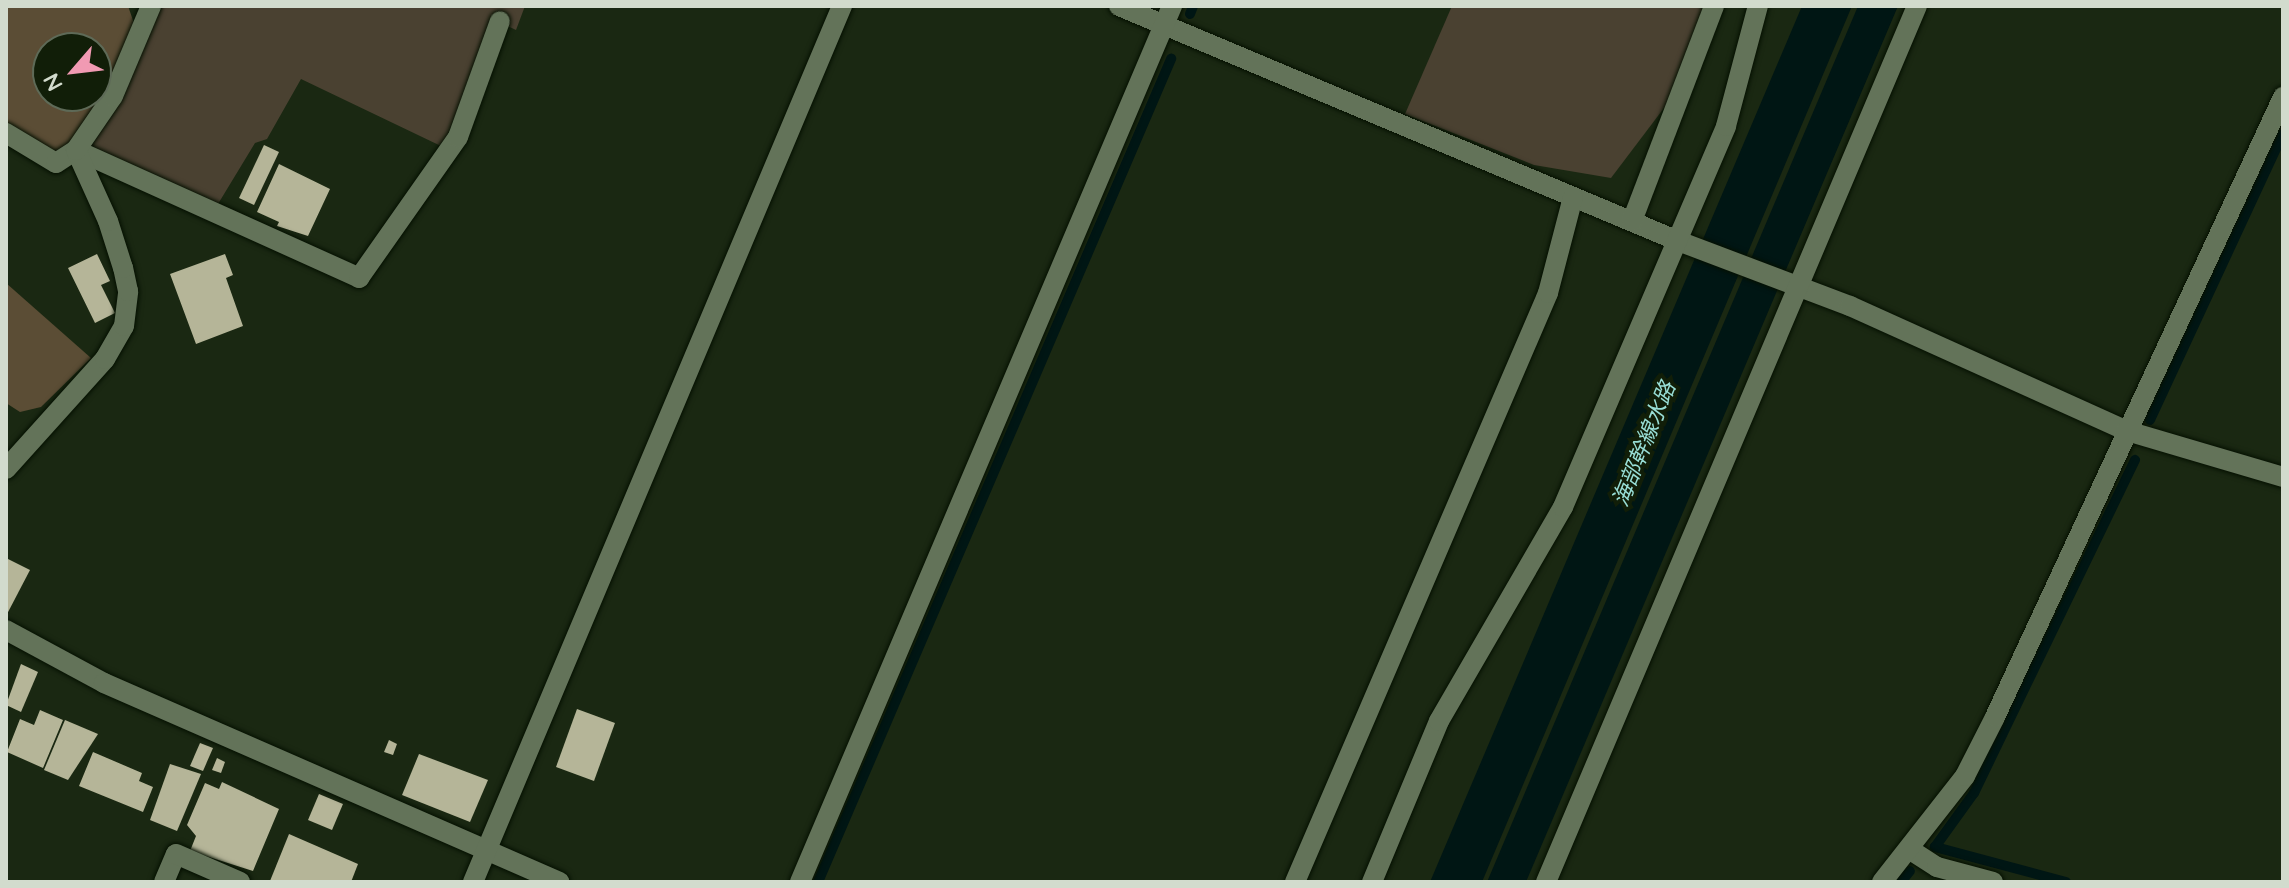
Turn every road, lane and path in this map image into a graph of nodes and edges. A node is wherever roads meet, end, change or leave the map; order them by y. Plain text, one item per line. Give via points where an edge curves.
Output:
1 (151, 6) edge
2 (842, 6) edge
3 (1119, 6) edge
4 (1714, 6) edge
5 (1758, 6) edge
6 (1917, 6) edge
7 (1168, 15) edge
8 (500, 21) dead end
9 (2283, 97) edge
10 (6, 133) edge
11 (76, 150) junction
12 (1573, 197) junction
13 (1632, 221) junction
14 (1688, 244) junction
15 (1794, 285) junction
16 (2127, 431) junction
17 (6, 469) edge
18 (2283, 477) edge
19 (6, 630) edge
20 (1909, 849) junction
21 (486, 850) junction
22 (164, 882) edge
23 (240, 882) edge
24 (473, 882) edge
25 (559, 882) edge
26 (800, 882) edge
27 (1295, 882) edge
28 (1372, 882) edge
29 (1546, 882) edge
30 (1882, 882) edge
31 (1993, 882) edge

1 - 11 street via 113,96
2 - 21 street
3 - 7 street
4 - 13 street
5 - 14 street
6 - 15 street
7 - 12 street
7 - 26 street
8 - 11 street via 458,137 359,278
9 - 16 street
10 - 11 street via 56,163
11 - 17 street via 123,268 128,291 124,326 105,359
12 - 13 street
12 - 27 street via 1548,293
13 - 14 street
14 - 15 street
14 - 28 street via 1563,507 1439,721
15 - 16 street
15 - 29 street
16 - 18 street
16 - 20 street via 1965,776
19 - 21 street via 104,683
20 - 30 street
20 - 31 street via 1937,867
21 - 24 street
21 - 25 street
22 - 23 street via 176,854

